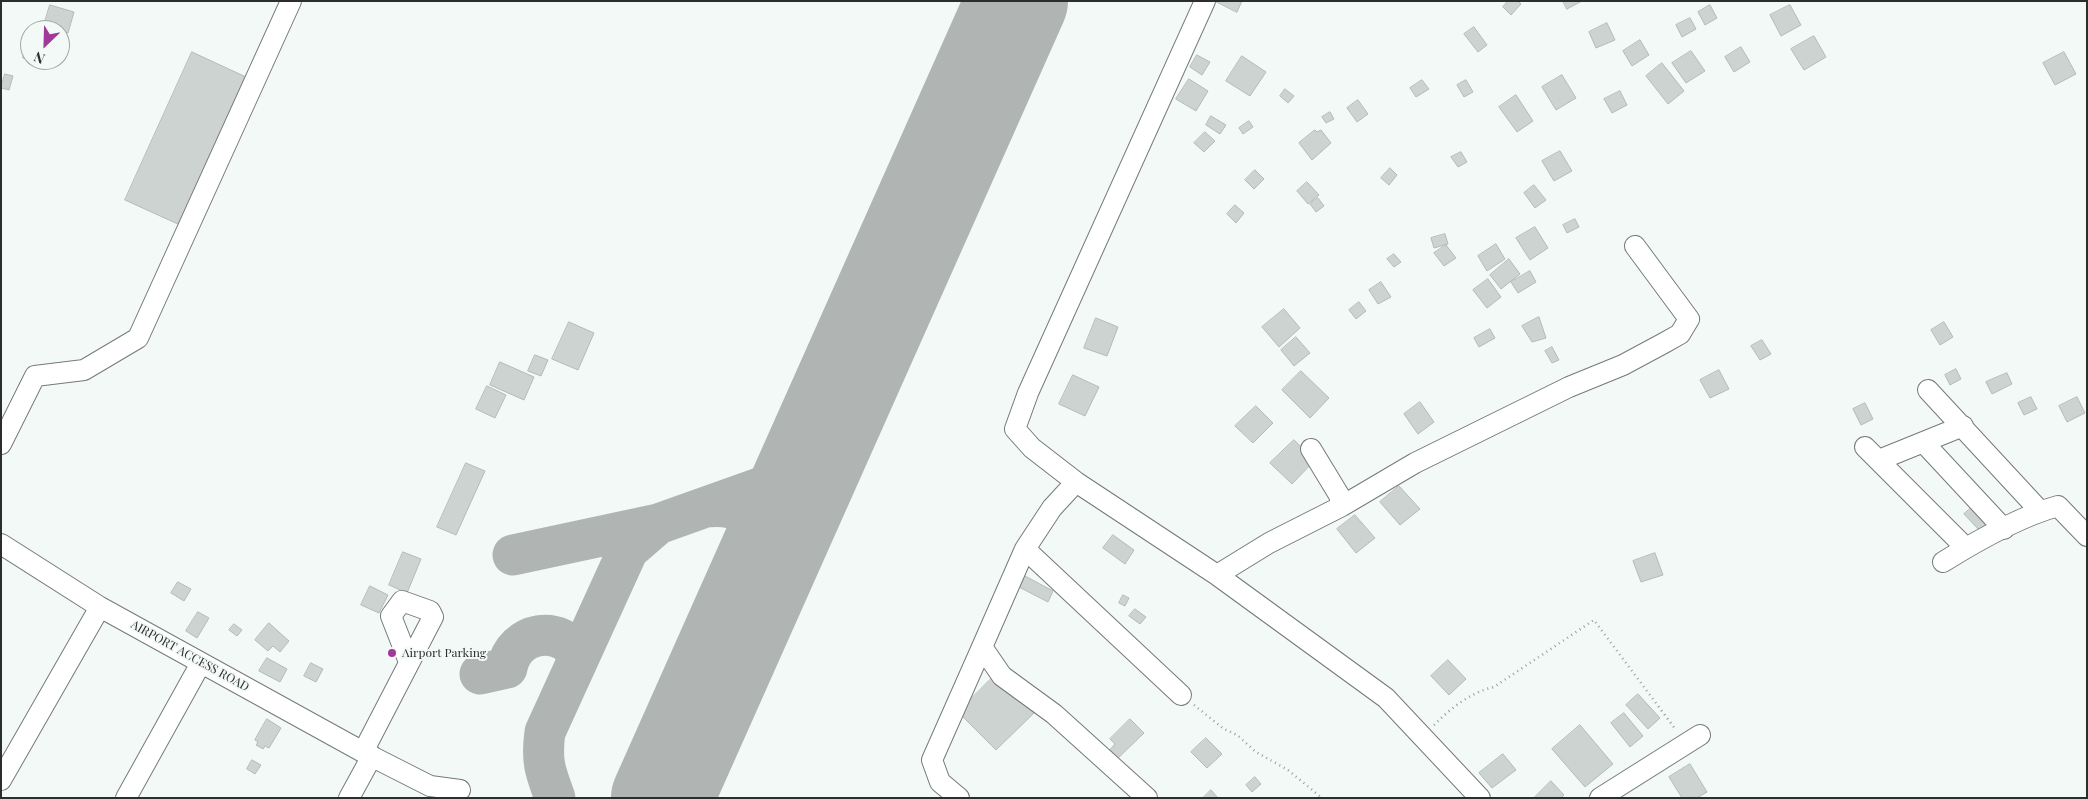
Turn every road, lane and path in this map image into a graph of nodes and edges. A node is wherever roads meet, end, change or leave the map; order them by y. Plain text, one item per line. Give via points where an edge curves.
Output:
1 (290, 1) edge
2 (1205, 1) edge
3 (1635, 246) dead end
4 (1928, 390) dead end
5 (1963, 426) junction
6 (1924, 443) junction
7 (1, 444) edge
8 (1312, 449) dead end
9 (1076, 482) junction
10 (1342, 506) junction
11 (2040, 511) junction
12 (2004, 529) junction
13 (2087, 536) edge
14 (1, 544) edge
15 (1966, 548) junction
16 (1025, 549) junction
17 (1943, 562) dead end
18 (1217, 575) junction
19 (100, 607) junction
20 (982, 648) junction
21 (409, 662) dead end
22 (201, 663) junction
23 (1181, 695) joint
24 (1423, 737) junction
25 (1693, 739) joint
26 (372, 757) junction
27 (1, 780) edge
28 (460, 790) dead end
29 (126, 798) edge
30 (349, 798) edge
31 (959, 798) edge
32 (1147, 798) edge
33 (1322, 798) edge
34 (1480, 798) edge
35 (1600, 798) edge

1 - 7 street via 138,338 84,370 35,376
2 - 9 street via 1036,375 1015,429 1032,448
3 - 10 street via 1689,318 1680,334 1623,365 1570,387 1415,463
4 - 5 street
5 - 6 street
5 - 11 street
6 - 12 street
6 - 15 street via 1872,453
8 - 10 street
9 - 16 street via 1052,508
9 - 18 street
10 - 18 street via 1269,543
11 - 12 street
11 - 13 street via 2058,506
12 - 15 street
14 - 19 street, AIRPORT ACCESS ROAD
15 - 17 street
16 - 20 street
16 - 23 street
18 - 24 street via 1386,698
19 - 22 street, AIRPORT ACCESS ROAD
19 - 27 street
20 - 31 street via 932,760 940,782
20 - 32 street via 1002,676 1054,714
21 - 26 street
22 - 26 street, AIRPORT ACCESS ROAD
22 - 29 street
23 - 33 path via 1256,752 1288,770
24 - 25 path via 1448,711 1481,690 1494,687 1594,620
24 - 34 street
25 - 35 street
26 - 28 street, AIRPORT ACCESS ROAD via 430,786
26 - 30 street

